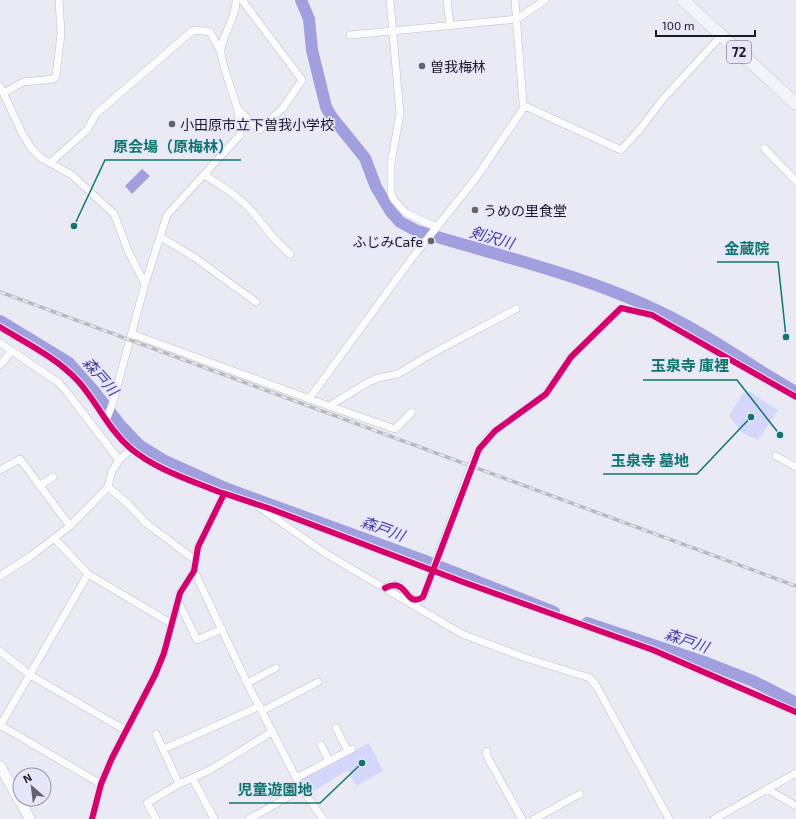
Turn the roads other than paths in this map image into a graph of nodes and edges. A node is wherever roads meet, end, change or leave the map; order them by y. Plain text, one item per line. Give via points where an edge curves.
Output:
1 (59, 0) edge
2 (236, 0) edge
3 (242, 0) edge
4 (390, 0) edge
5 (447, 0) edge
6 (515, 0) edge
7 (545, 0) edge
8 (683, 0) edge
9 (517, 19) junction
10 (450, 25) junction
11 (394, 30) junction
12 (350, 35) dead end
13 (721, 36) junction
14 (221, 52) junction
15 (0, 86) edge
16 (4, 93) junction
17 (796, 104) edge
18 (525, 106) junction
19 (238, 109) junction
20 (764, 148) dead end
21 (50, 163) junction
22 (204, 175) junction
23 (796, 181) edge
24 (435, 229) junction
25 (161, 237) junction
26 (290, 254) dead end
27 (145, 284) junction
28 (256, 302) dead end
29 (516, 309) dead end
30 (0, 327) edge
31 (132, 334) junction
32 (0, 343) edge
33 (11, 352) junction
34 (0, 365) edge
35 (796, 397) edge
36 (309, 399) junction
37 (329, 406) junction
38 (412, 412) dead end
39 (106, 420) junction
40 (131, 449) junction
41 (776, 456) dead end
42 (119, 460) junction
43 (796, 467) edge
44 (0, 470) edge
45 (53, 476) dead end
46 (39, 486) junction
47 (108, 487) junction
48 (223, 493) junction
49 (254, 504) junction
50 (70, 526) junction
51 (56, 539) junction
52 (195, 560) junction
53 (194, 571) junction
54 (88, 574) junction
55 (0, 576) edge
56 (385, 588) junction
57 (178, 601) junction
58 (172, 624) junction
59 (222, 629) junction
60 (0, 651) edge
61 (276, 668) dead end
62 (30, 675) junction
63 (318, 682) dead end
64 (247, 683) junction
65 (261, 709) junction
66 (796, 712) edge
67 (0, 725) edge
68 (336, 728) dead end
69 (125, 730) junction
70 (272, 730) junction
71 (156, 734) dead end
72 (321, 745) dead end
73 (164, 749) junction
74 (487, 751) dead end
75 (329, 761) junction
76 (0, 766) edge
77 (796, 773) edge
78 (298, 777) junction
79 (193, 779) junction
80 (101, 784) junction
81 (179, 784) junction
82 (302, 789) junction
83 (768, 789) junction
84 (580, 794) dead end
85 (796, 806) edge
86 (30, 819) edge
87 (92, 819) edge
88 (156, 819) edge
89 (214, 819) edge
90 (249, 819) edge
91 (323, 819) edge
92 (522, 819) edge
93 (534, 819) edge
94 (668, 819) edge
95 (714, 819) edge

1 - 16 street via 61,34 56,76 23,82
2 - 14 street via 236,8
3 - 19 street via 302,80 283,108 259,130
4 - 11 street
5 - 10 street
6 - 9 street
7 - 9 street
8 - 13 main road, 72
9 - 10 street
9 - 18 street
10 - 11 street
11 - 12 street
11 - 24 street via 400,114 391,163 391,194 406,213
13 - 17 main road, 72
13 - 18 street via 663,99 621,150
14 - 19 street
14 - 21 street via 210,32 192,31 96,114 87,130
15 - 16 street
16 - 21 street via 23,135 41,158
18 - 24 street via 476,178
19 - 22 street via 240,135
20 - 23 street
21 - 27 street via 72,175 108,207 118,221 129,253
22 - 25 street via 167,215
22 - 26 street via 237,196 279,245
24 - 36 street
25 - 27 street
25 - 28 street via 194,257
27 - 31 street
29 - 37 street via 398,374 367,383
30 - 39 street via 63,368 78,382
31 - 36 street
31 - 39 street
32 - 33 street
33 - 34 street
33 - 42 street via 62,386
35 - 56 street, bridge via 652,315 621,308 571,357 546,394 485,440 474,458 423,597 413,600 398,585 393,584
36 - 37 street
37 - 38 street via 395,429
39 - 40 street via 116,435
40 - 42 street
40 - 48 street via 153,464
41 - 43 street
42 - 47 street via 112,471
44 - 46 street via 20,459
45 - 46 street
46 - 50 street
47 - 50 street
47 - 52 street via 146,523
48 - 49 street
48 - 52 street via 198,547
49 - 56 street via 325,553
49 - 66 street via 653,650
50 - 51 street
51 - 54 street
51 - 55 street
52 - 53 street
53 - 57 street
53 - 59 street
54 - 58 street
54 - 62 street
56 - 94 street via 462,634 590,678
57 - 58 street
57 - 59 street via 197,640
58 - 69 street via 155,675
59 - 64 street
60 - 62 street
61 - 64 street
62 - 67 street
62 - 69 street
63 - 65 street
64 - 65 street
65 - 70 street
65 - 73 street
67 - 80 street
68 - 75 street via 350,750
69 - 80 street
70 - 78 street
70 - 79 street
71 - 73 street
72 - 75 street
73 - 81 street
74 - 92 street via 492,767
75 - 78 street
76 - 86 street
77 - 83 street
78 - 82 street
79 - 81 street
79 - 89 street
80 - 87 street
81 - 88 street via 148,803
82 - 90 street
82 - 91 street
83 - 85 street
83 - 95 street
84 - 93 street

